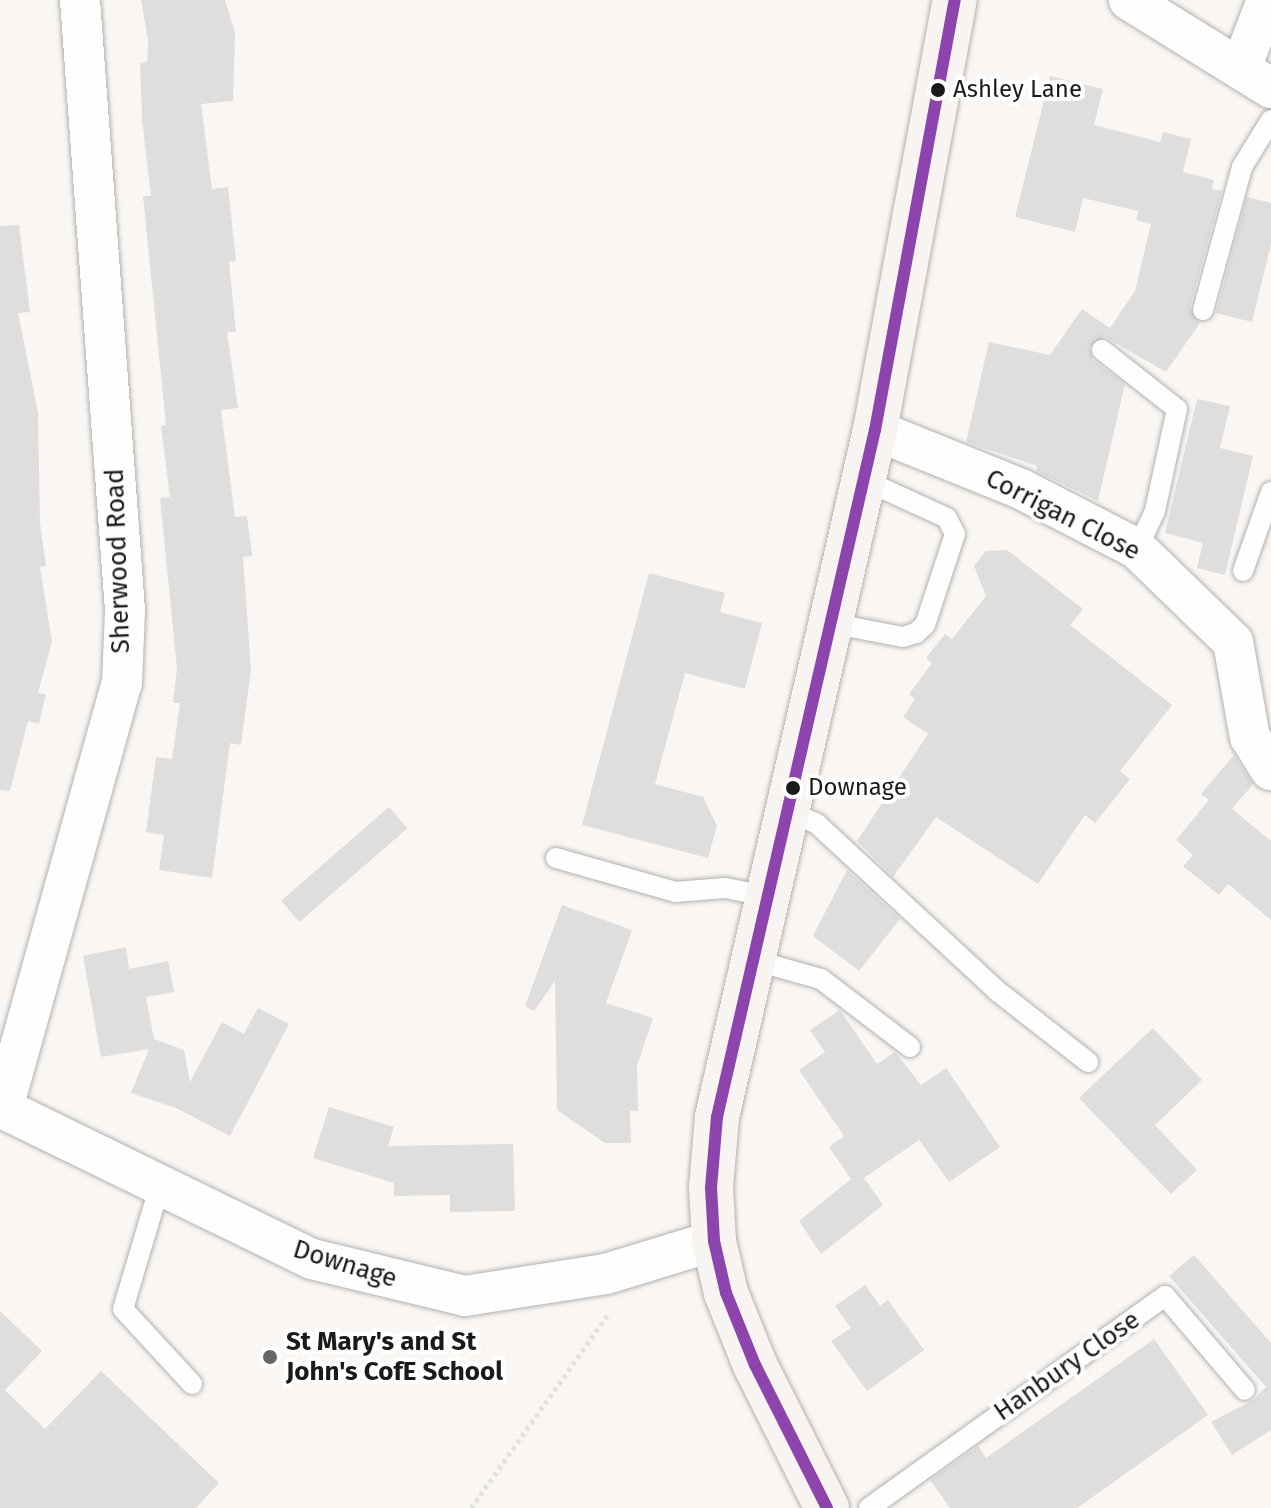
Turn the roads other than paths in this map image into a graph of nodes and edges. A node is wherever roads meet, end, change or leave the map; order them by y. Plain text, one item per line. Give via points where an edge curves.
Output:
1 (80, 0) edge
2 (955, 0) edge
3 (1129, 0) edge
4 (1267, 0) edge
5 (1256, 78) edge
6 (1271, 120) edge
7 (1203, 310) dead end
8 (1102, 350) dead end
9 (875, 430) junction
10 (864, 480) junction
11 (1271, 492) edge
12 (1137, 549) junction
13 (1243, 571) dead end
14 (830, 623) junction
15 (1271, 770) edge
16 (787, 811) junction
17 (556, 858) dead end
18 (767, 896) junction
19 (753, 960) junction
20 (910, 1047) dead end
21 (1088, 1062) dead end
22 (2, 1107) edge
23 (160, 1185) junction
24 (714, 1241) junction
25 (192, 1384) dead end
26 (1245, 1390) dead end
27 (827, 1508) edge
28 (869, 1508) edge

1 - 22 street, Sherwood Road via 125,610 122,683
2 - 9 main road
3 - 5 street
4 - 5 street
6 - 7 lane via 1242,167
8 - 12 lane via 1177,409 1155,511
9 - 10 main road
9 - 12 street, Corrigan Close via 1021,489
10 - 14 main road
10 - 14 lane via 947,518 955,534 925,625 916,633 903,637
11 - 13 lane
12 - 15 street, Corrigan Close via 1220,623 1233,642 1250,737
14 - 16 main road
16 - 18 main road
16 - 21 lane via 817,824 996,990
17 - 18 lane via 675,892 725,888
18 - 19 main road
19 - 20 lane via 821,979
19 - 24 main road via 717,1117 711,1188
22 - 23 street, Downage
23 - 24 street, Downage via 312,1259 465,1296 606,1274
23 - 25 lane via 123,1309
24 - 27 main road via 726,1293 755,1365
26 - 28 lane, Hanbury Close via 1165,1296

